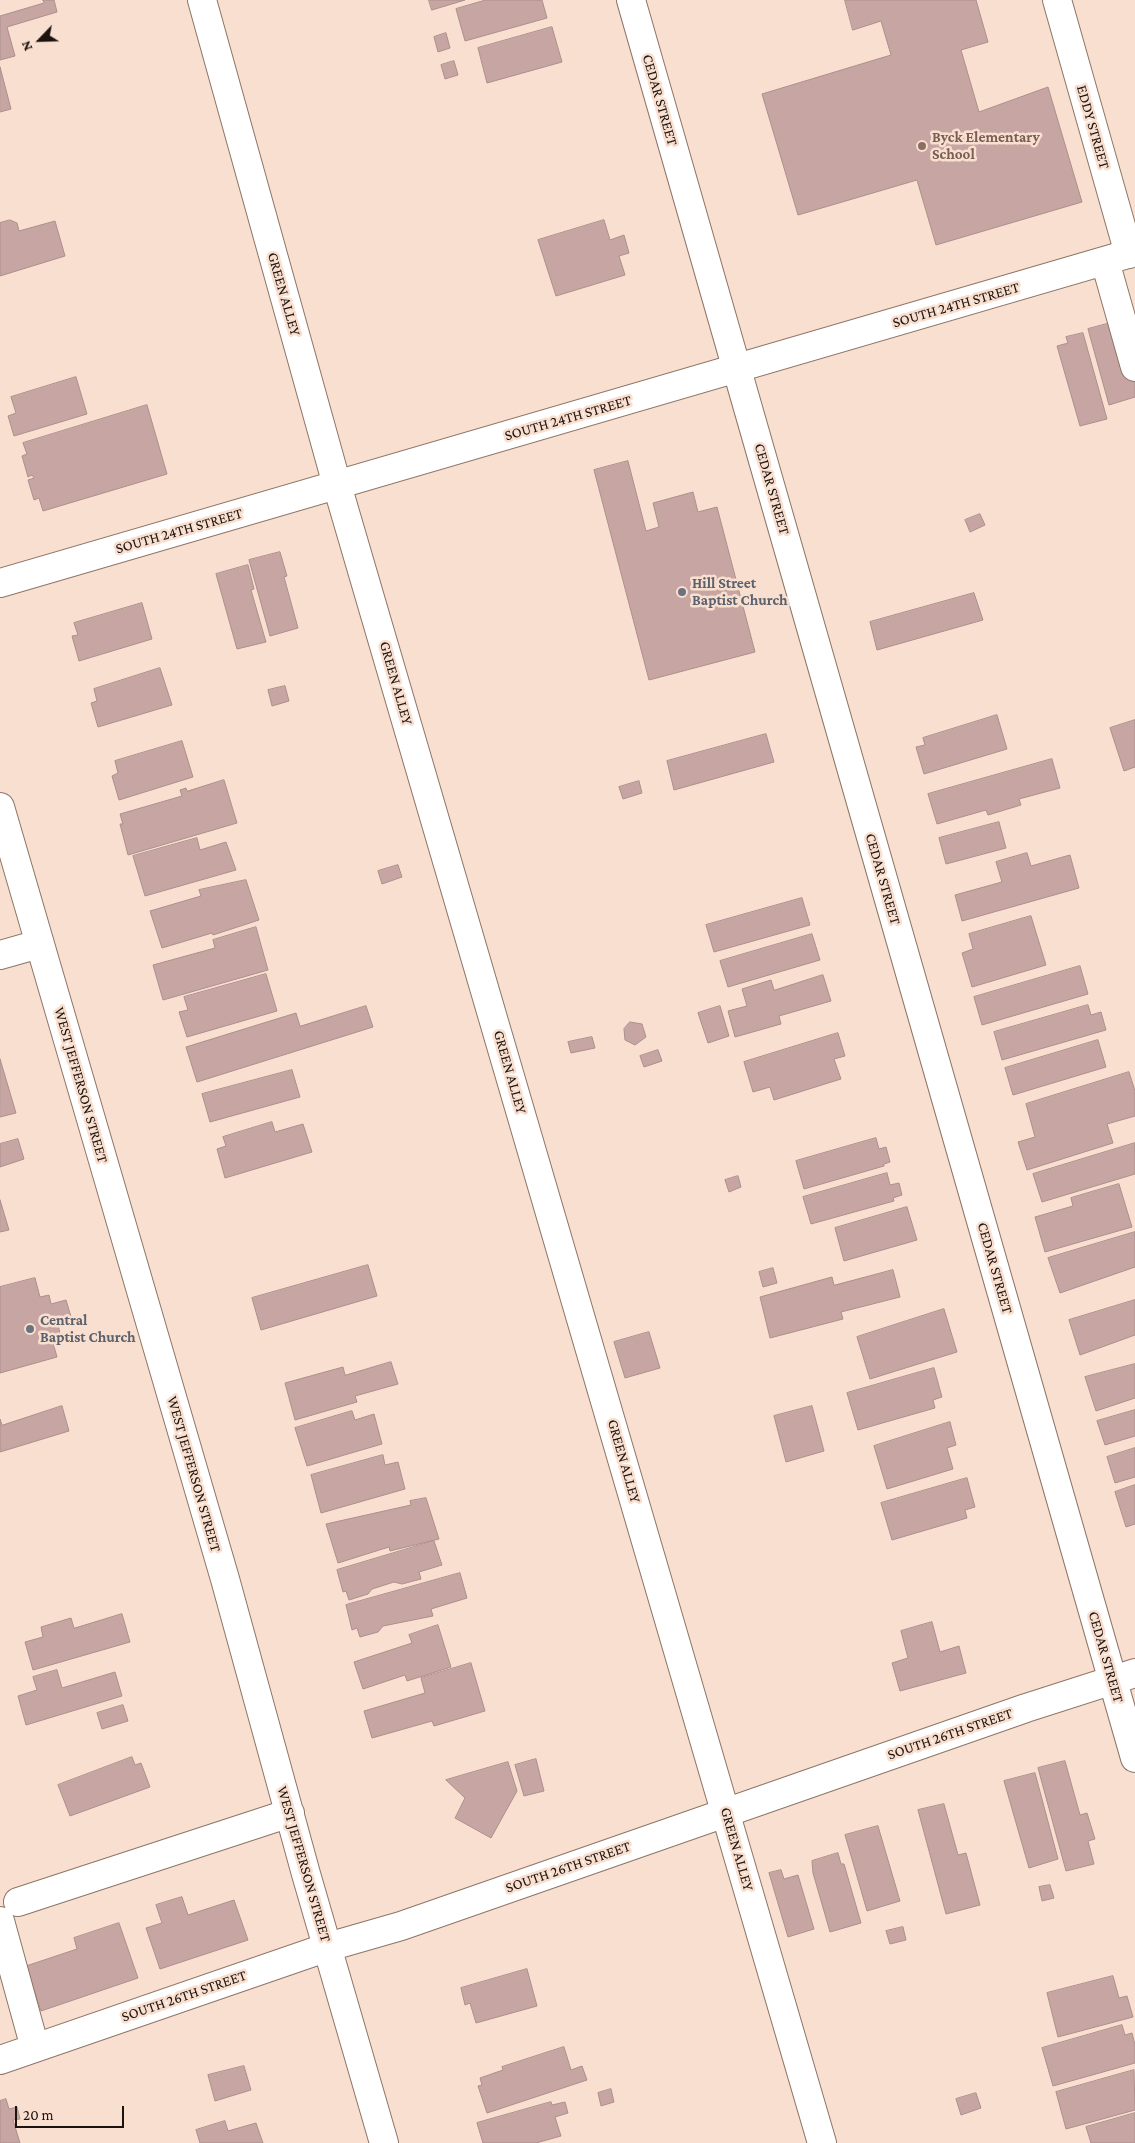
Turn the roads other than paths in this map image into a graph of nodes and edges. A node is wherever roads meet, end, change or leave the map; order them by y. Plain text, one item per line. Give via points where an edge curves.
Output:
1 (202, 0) edge
2 (631, 0) edge
3 (1057, 0) edge
4 (1123, 256) edge
5 (1135, 367) edge
6 (737, 369) junction
7 (338, 485) junction
8 (0, 583) edge
9 (0, 807) edge
10 (40, 944) junction
11 (0, 955) edge
12 (1124, 1676) edge
13 (1135, 1758) edge
14 (727, 1812) junction
15 (290, 1813) junction
16 (9, 1911) edge
17 (328, 1947) junction
18 (35, 2048) junction
19 (0, 2060) edge
20 (384, 2143) edge
21 (822, 2143) edge

1 - 7 street, GREEN ALLEY
2 - 6 street, CEDAR STREET
3 - 4 street, EDDY STREET
4 - 5 street, EDDY STREET
4 - 6 street, SOUTH 24TH STREET
6 - 7 street, SOUTH 24TH STREET
6 - 12 street, CEDAR STREET
7 - 8 street, SOUTH 24TH STREET
7 - 14 street, GREEN ALLEY
9 - 10 street, WEST JEFFERSON STREET
10 - 11 street
10 - 15 street, WEST JEFFERSON STREET
12 - 13 street, CEDAR STREET
12 - 14 street, SOUTH 26TH STREET
14 - 17 street, SOUTH 26TH STREET via 400,1926
14 - 21 street, GREEN ALLEY
15 - 16 street
15 - 17 street, WEST JEFFERSON STREET
16 - 18 street
17 - 18 street, SOUTH 26TH STREET
17 - 20 street, WEST JEFFERSON STREET
18 - 19 street, SOUTH 26TH STREET

